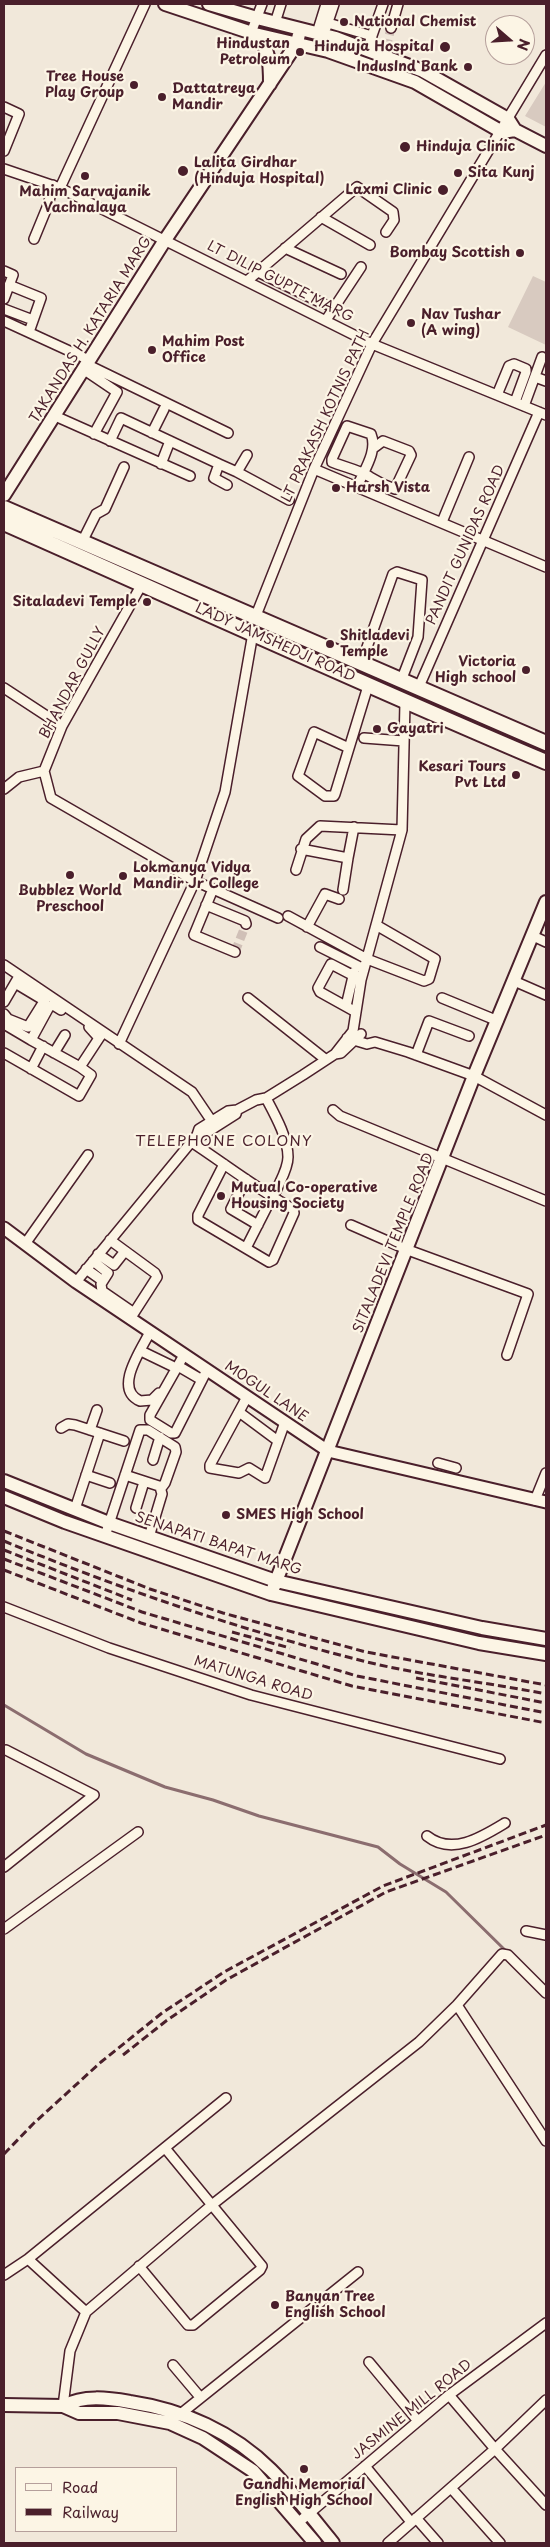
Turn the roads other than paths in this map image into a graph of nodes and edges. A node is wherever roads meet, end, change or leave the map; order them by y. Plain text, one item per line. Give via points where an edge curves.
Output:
1 (145, 4) edge
2 (165, 4) edge
3 (209, 4) edge
4 (262, 4) edge
5 (281, 4) edge
6 (326, 4) edge
7 (334, 4) edge
8 (383, 4) edge
9 (398, 4) edge
10 (226, 6) edge
11 (257, 18) junction
12 (219, 23) junction
13 (275, 23) junction
14 (392, 28) tunnel mouth
15 (300, 30) junction
16 (323, 30) junction
17 (253, 33) junction
18 (372, 36) junction
19 (296, 43) junction
20 (367, 50) junction
21 (546, 55) edge
22 (270, 84) junction
23 (4, 107) edge
24 (508, 119) junction
25 (515, 130) junction
26 (502, 132) junction
27 (546, 146) edge
28 (4, 151) edge
29 (4, 169) edge
30 (57, 187) junction
31 (321, 217) junction
32 (386, 232) dead end
33 (34, 239) dead end
34 (165, 240) junction
35 (370, 245) dead end
36 (285, 248) junction
37 (361, 267) dead end
38 (4, 271) edge
39 (258, 272) junction
40 (341, 274) dead end
41 (247, 281) junction
42 (9, 285) junction
43 (4, 299) edge
44 (324, 304) dead end
45 (4, 309) edge
46 (33, 320) junction
47 (326, 320) junction
48 (4, 321) edge
49 (29, 332) junction
50 (372, 344) junction
51 (542, 358) dead end
52 (86, 364) junction
53 (535, 377) junction
54 (546, 381) edge
55 (499, 391) junction
56 (516, 398) junction
57 (524, 406) junction
58 (164, 409) dead end
59 (107, 412) junction
60 (543, 414) edge
61 (55, 416) junction
62 (121, 418) junction
63 (152, 433) junction
64 (228, 433) dead end
65 (94, 434) junction
66 (110, 441) junction
67 (170, 441) junction
68 (374, 446) junction
69 (246, 455) dead end
70 (469, 456) dead end
71 (370, 458) junction
72 (380, 462) dead end
73 (161, 464) junction
74 (219, 464) junction
75 (124, 467) dead end
76 (314, 469) junction
77 (237, 472) junction
78 (363, 474) junction
79 (190, 476) dead end
80 (227, 486) dead end
81 (357, 487) junction
82 (4, 495) edge
83 (289, 500) dead end
84 (4, 508) edge
85 (442, 522) junction
86 (4, 523) edge
87 (483, 538) junction
88 (82, 542) junction
89 (546, 567) edge
90 (142, 584) junction
91 (255, 618) junction
92 (253, 633) junction
93 (361, 664) junction
94 (401, 681) junction
95 (368, 686) junction
96 (4, 688) edge
97 (418, 688) junction
98 (405, 703) junction
99 (62, 726) junction
100 (364, 738) dead end
101 (404, 741) junction
102 (546, 743) edge
103 (349, 748) junction
104 (546, 762) edge
105 (44, 771) junction
106 (4, 789) edge
107 (354, 827) junction
108 (402, 830) junction
109 (301, 849) junction
110 (348, 858) junction
111 (296, 870) dead end
112 (195, 881) junction
113 (213, 889) junction
114 (546, 902) edge
115 (206, 905) junction
116 (288, 916) dead end
117 (278, 918) dead end
118 (246, 924) dead end
119 (376, 925) junction
120 (307, 926) junction
121 (533, 936) junction
122 (546, 942) edge
123 (320, 947) dead end
124 (235, 952) dead end
125 (367, 959) junction
126 (4, 965) edge
127 (360, 967) junction
128 (354, 976) junction
129 (17, 979) junction
130 (514, 981) junction
131 (546, 995) edge
132 (46, 998) junction
133 (248, 998) dead end
134 (442, 998) dead end
135 (4, 1002) edge
136 (346, 1006) junction
137 (356, 1012) junction
138 (4, 1014) edge
139 (498, 1021) junction
140 (4, 1024) edge
141 (65, 1035) dead end
142 (101, 1035) junction
143 (354, 1036) junction
144 (469, 1036) dead end
145 (31, 1040) junction
146 (120, 1044) junction
147 (43, 1046) junction
148 (4, 1053) edge
149 (54, 1053) junction
150 (416, 1054) junction
151 (325, 1059) junction
152 (80, 1068) junction
153 (31, 1069) junction
154 (474, 1076) junction
155 (266, 1098) junction
156 (333, 1110) dead end
157 (546, 1115) edge
158 (213, 1123) junction
159 (194, 1138) junction
160 (88, 1154) dead end
161 (444, 1158) junction
162 (224, 1164) junction
163 (246, 1179) junction
164 (274, 1194) junction
165 (546, 1202) edge
166 (258, 1224) junction
167 (351, 1225) dead end
168 (6, 1233) edge
169 (110, 1240) junction
170 (25, 1244) junction
171 (246, 1248) junction
172 (408, 1250) junction
173 (126, 1251) junction
174 (96, 1258) junction
175 (86, 1270) junction
176 (103, 1281) junction
177 (76, 1282) junction
178 (118, 1306) junction
179 (132, 1316) junction
180 (150, 1332) junction
181 (141, 1350) junction
182 (181, 1353) junction
183 (507, 1355) dead end
184 (175, 1366) junction
185 (205, 1375) junction
186 (247, 1397) junction
187 (97, 1410) dead end
188 (238, 1412) junction
189 (285, 1422) junction
190 (61, 1428) dead end
191 (90, 1430) junction
192 (100, 1433) junction
193 (160, 1437) junction
194 (124, 1441) dead end
195 (278, 1441) junction
196 (328, 1451) junction
197 (152, 1460) dead end
198 (438, 1463) dead end
199 (456, 1468) dead end
200 (546, 1472) edge
201 (86, 1475) junction
202 (125, 1476) junction
203 (4, 1481) edge
204 (144, 1482) junction
205 (110, 1483) dead end
206 (160, 1487) junction
207 (4, 1497) edge
208 (43, 1497) junction
209 (541, 1501) edge
210 (136, 1508) dead end
211 (75, 1509) junction
212 (38, 1511) junction
213 (110, 1523) junction
214 (105, 1536) junction
215 (148, 1537) junction
216 (276, 1581) junction
217 (270, 1594) junction
218 (354, 1599) junction
219 (4, 1607) edge
220 (351, 1613) junction
221 (533, 1637) junction
222 (546, 1639) edge
223 (531, 1651) junction
224 (546, 1654) edge
225 (6, 1750) dead end
226 (500, 1760) dead end
227 (505, 1823) dead end
228 (138, 1832) dead end
229 (427, 1836) dead end
230 (4, 1867) edge
231 (4, 1929) edge
232 (526, 1931) dead end
233 (546, 1935) edge
234 (546, 1993) edge
235 (457, 2004) junction
236 (226, 2098) dead end
237 (546, 2141) edge
238 (165, 2148) junction
239 (213, 2204) junction
240 (28, 2259) junction
241 (139, 2266) junction
242 (358, 2272) dead end
243 (4, 2275) edge
244 (86, 2312) junction
245 (546, 2323) edge
246 (369, 2362) dead end
247 (173, 2364) dead end
248 (449, 2395) junction
249 (200, 2398) junction
250 (546, 2400) edge
251 (4, 2405) edge
252 (63, 2406) junction
253 (118, 2406) junction
254 (181, 2413) junction
255 (418, 2421) junction
256 (170, 2423) junction
257 (495, 2449) junction
258 (365, 2466) junction
259 (451, 2488) junction
260 (546, 2505) edge
261 (309, 2514) junction
262 (414, 2520) junction
263 (298, 2522) junction
264 (315, 2543) edge
265 (333, 2543) edge
266 (388, 2543) edge
267 (438, 2543) edge
268 (500, 2543) edge

1 - 30 street
2 - 12 main road
3 - 10 main road
4 - 11 street
5 - 13 street
6 - 16 street
7 - 16 street
8 - 18 street
9 - 14 street
10 - 11 main road
10 - 12 street
11 - 13 main road
11 - 17 street
12 - 17 main road
13 - 15 main road
15 - 16 main road
15 - 19 main road, TAKANDAS H. KATARIA MARG
16 - 18 street
16 - 20 main road
17 - 19 main road
17 - 22 main road via 261,40 270,62
18 - 20 street
19 - 22 main road, TAKANDAS H. KATARIA MARG
19 - 26 main road via 415,82
20 - 24 main road via 385,52
21 - 24 street, LT PRAKASH KOTNIS PATH
22 - 34 main road, TAKANDAS H. KATARIA MARG
23 - 28 street via 19,114
24 - 25 main road
24 - 26 street, LT PRAKASH KOTNIS PATH
25 - 26 main road
25 - 27 main road
26 - 50 street, LT PRAKASH KOTNIS PATH
29 - 30 street, LT DILIP GUPTE MARG
30 - 33 street
30 - 34 street, LT DILIP GUPTE MARG
31 - 32 street via 354,188 360,188 394,214
31 - 35 street
31 - 36 street
34 - 41 street, LT DILIP GUPTE MARG
34 - 52 main road, TAKANDAS H. KATARIA MARG
36 - 39 street
36 - 40 street
37 - 47 street
38 - 42 street via 13,275
39 - 41 street
39 - 44 street
41 - 47 street, LT DILIP GUPTE MARG
42 - 43 street
42 - 46 street via 42,298
45 - 46 street
46 - 49 street
47 - 50 street, LT DILIP GUPTE MARG
48 - 49 street
49 - 52 street
50 - 55 street, LT DILIP GUPTE MARG
50 - 76 street, LT PRAKASH KOTNIS PATH
51 - 53 street
52 - 59 street via 118,392
52 - 61 main road, TAKANDAS H. KATARIA MARG
52 - 64 street
53 - 54 street
53 - 57 street
55 - 56 street, LT DILIP GUPTE MARG
55 - 56 street via 512,364 526,369
56 - 57 street, LT DILIP GUPTE MARG
57 - 60 street, LT DILIP GUPTE MARG
58 - 63 street
59 - 62 street
59 - 65 street
60 - 87 street, PANDIT GUNIDAS ROAD
61 - 65 street
61 - 82 main road, TAKANDAS H. KATARIA MARG
62 - 63 street
62 - 66 street
63 - 67 street
65 - 66 street
66 - 73 street
67 - 73 street
67 - 74 street
68 - 71 street
68 - 78 street via 371,434 347,426 332,461
68 - 78 street via 383,441 410,452 399,471 396,489
69 - 77 street
70 - 85 street
71 - 72 street
71 - 78 street
73 - 79 street
74 - 77 street
74 - 80 street via 214,478
75 - 88 street via 105,509 96,514
76 - 81 street
76 - 91 street, LT PRAKASH KOTNIS PATH
77 - 83 street
78 - 81 street
81 - 85 street
84 - 88 main road, LADY JAMSHEDJI ROAD
85 - 87 street
86 - 90 main road, LADY JAMSHEDJI ROAD
87 - 89 street
87 - 97 street, PANDIT GUNIDAS ROAD
88 - 91 main road, LADY JAMSHEDJI ROAD
90 - 92 main road, LADY JAMSHEDJI ROAD
90 - 99 street, BHANDAR GULLY
91 - 93 main road, LADY JAMSHEDJI ROAD
92 - 95 main road, LADY JAMSHEDJI ROAD
92 - 112 street via 225,792
93 - 94 main road, LADY JAMSHEDJI ROAD
93 - 94 street via 393,574 397,572 422,580 418,637
94 - 97 main road, LADY JAMSHEDJI ROAD
95 - 98 main road, LADY JAMSHEDJI ROAD
95 - 103 street
96 - 99 street
97 - 102 main road, LADY JAMSHEDJI ROAD
98 - 101 street
98 - 104 main road, LADY JAMSHEDJI ROAD
99 - 105 street, BHANDAR GULLY
100 - 101 street
101 - 108 street
103 - 103 street via 334,796 325,796 298,776 314,732
105 - 106 street via 19,777
105 - 112 street via 50,798
107 - 108 street
107 - 109 street via 320,826 313,830
107 - 110 street
108 - 119 street
109 - 110 street
109 - 111 street
110 - 120 street via 341,894 325,894
112 - 113 street
112 - 146 street
113 - 115 street
113 - 117 street
114 - 121 main road, SITALADEVI TEMPLE ROAD
115 - 118 street
115 - 124 street via 194,934
116 - 120 street
119 - 125 street
119 - 125 street via 433,957 435,964 424,981
120 - 125 street
121 - 122 street
121 - 130 main road, SITALADEVI TEMPLE ROAD
123 - 127 street
125 - 127 street
126 - 129 street
127 - 128 street
127 - 137 street
128 - 136 street
128 - 136 street via 330,964 318,986 320,992
129 - 132 street
129 - 135 street
130 - 131 street
130 - 139 main road, SITALADEVI TEMPLE ROAD
132 - 138 street via 28,1027
132 - 142 street
133 - 151 street
134 - 139 street
136 - 137 street
137 - 143 street
139 - 154 main road, SITALADEVI TEMPLE ROAD
140 - 145 street
141 - 149 street
142 - 145 street via 53,1005
142 - 146 street
142 - 152 street
143 - 150 street via 369,1036 375,1042
143 - 151 street via 341,1054
144 - 150 street via 429,1021
145 - 147 street
146 - 158 street via 192,1092
147 - 149 street
147 - 153 street
148 - 153 street
149 - 152 street
150 - 154 street
151 - 155 street
152 - 153 street via 91,1076 79,1096
154 - 157 street
154 - 161 main road, SITALADEVI TEMPLE ROAD
155 - 158 street via 237,1110 228,1110
155 - 164 street via 288,1157
156 - 161 street via 340,1116
158 - 159 street via 199,1129
159 - 162 street
159 - 169 street
160 - 170 street
161 - 165 street
161 - 172 main road, SITALADEVI TEMPLE ROAD
162 - 163 street
162 - 171 street via 198,1220
163 - 164 street
163 - 166 street via 231,1210
164 - 166 street
164 - 171 street via 294,1213 273,1260 269,1262
166 - 171 street
167 - 172 street
168 - 170 street, MOGUL LANE
169 - 173 street
169 - 174 street
170 - 177 street, MOGUL LANE
172 - 183 street via 520,1286 528,1294
172 - 196 main road, SITALADEVI TEMPLE ROAD
173 - 174 street via 114,1265
173 - 179 street via 157,1277
174 - 175 street
174 - 176 street via 108,1273
175 - 176 street
175 - 177 street
176 - 178 street via 102,1291
177 - 178 street, MOGUL LANE
178 - 179 street, MOGUL LANE
179 - 180 street, MOGUL LANE
180 - 181 street
180 - 182 street, MOGUL LANE
181 - 184 street
181 - 184 street via 128,1379 130,1394 140,1401 152,1400
182 - 184 street
182 - 185 street, MOGUL LANE
184 - 185 street
184 - 185 street via 150,1418 171,1433 175,1433
185 - 186 street, MOGUL LANE
186 - 188 street
186 - 189 street, MOGUL LANE
187 - 191 street
188 - 195 street
188 - 195 street via 210,1468 239,1473 252,1468 265,1478
189 - 195 street
189 - 196 street, MOGUL LANE
190 - 191 street via 71,1424
191 - 192 street
192 - 194 street
192 - 201 street
193 - 197 street
193 - 202 street via 146,1429 140,1430
193 - 206 street via 174,1445 176,1450 165,1484
196 - 209 street, MOGUL LANE
196 - 216 main road, SITALADEVI TEMPLE ROAD
198 - 199 street
200 - 209 street
201 - 205 street
201 - 211 street
202 - 204 street
202 - 213 street
203 - 208 main road, SENAPATI BAPAT MARG
204 - 206 street
204 - 210 street
206 - 215 street via 162,1494
207 - 212 main road, SENAPATI BAPAT MARG
208 - 211 main road, SENAPATI BAPAT MARG
208 - 212 main road
211 - 213 main road, SENAPATI BAPAT MARG
212 - 214 main road, SENAPATI BAPAT MARG
213 - 214 street
213 - 215 main road, SENAPATI BAPAT MARG
214 - 217 main road, SENAPATI BAPAT MARG
215 - 216 main road, SENAPATI BAPAT MARG
216 - 217 main road, SITALADEVI TEMPLE ROAD
216 - 218 main road, SENAPATI BAPAT MARG
217 - 220 main road, SENAPATI BAPAT MARG
218 - 220 main road
218 - 221 main road, SENAPATI BAPAT MARG
219 - 226 street, MATUNGA ROAD via 109,1648 251,1695
220 - 223 main road, SENAPATI BAPAT MARG via 479,1643
221 - 222 main road, SENAPATI BAPAT MARG
221 - 223 main road
223 - 224 main road, SENAPATI BAPAT MARG
225 - 230 street via 94,1795
227 - 229 street via 483,1836 457,1844 444,1846
228 - 231 street
232 - 233 street
234 - 235 street via 508,1955 503,1954
235 - 237 street
235 - 239 street via 419,2042
236 - 238 street
238 - 239 street
238 - 240 street
239 - 241 street
239 - 241 street via 262,2266 253,2276 193,2325 188,2325
240 - 243 street
240 - 244 street
241 - 244 street
242 - 249 street
244 - 252 street via 70,2352
245 - 248 street, JASMINE MILL ROAD
246 - 255 street
247 - 249 street
248 - 255 street, JASMINE MILL ROAD
248 - 257 street
249 - 254 street
250 - 257 street
251 - 252 main road
252 - 253 main road via 78,2398
253 - 254 main road
253 - 256 main road
254 - 256 street
254 - 261 main road via 214,2428 247,2450 271,2470
255 - 258 street, JASMINE MILL ROAD
256 - 263 main road via 203,2438 254,2471
257 - 259 street
257 - 260 street
258 - 261 street, JASMINE MILL ROAD
258 - 262 street
259 - 262 street
259 - 268 street
261 - 263 street, JASMINE MILL ROAD
261 - 265 main road
262 - 266 street
262 - 267 street
263 - 264 main road

